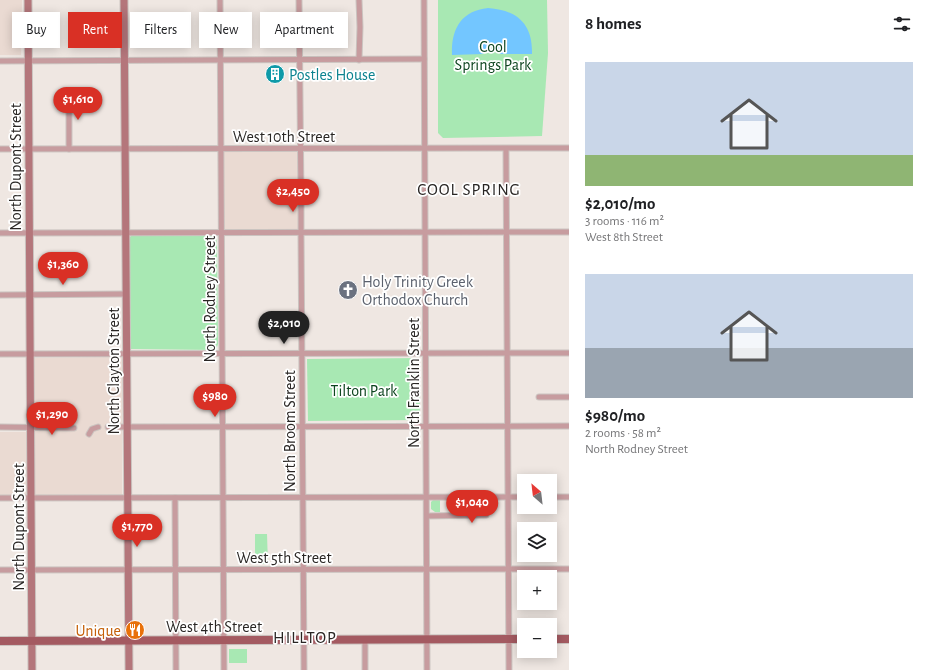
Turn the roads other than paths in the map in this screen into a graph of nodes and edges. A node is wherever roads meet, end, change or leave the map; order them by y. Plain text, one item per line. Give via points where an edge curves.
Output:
1 (28, 0) edge
2 (124, 0) edge
3 (220, 0) edge
4 (299, 0) edge
5 (359, 0) edge
6 (424, 0) edge
7 (424, 59) junction
8 (125, 60) junction
9 (220, 60) junction
10 (299, 60) junction
11 (359, 60) junction
12 (0, 61) edge
13 (29, 61) junction
14 (69, 93) dead end
15 (569, 148) edge
16 (0, 149) edge
17 (29, 149) junction
18 (69, 149) junction
19 (125, 149) junction
20 (221, 149) junction
21 (300, 149) junction
22 (425, 149) junction
23 (506, 149) junction
24 (126, 232) junction
25 (221, 232) junction
26 (301, 232) junction
27 (425, 232) junction
28 (507, 232) junction
29 (569, 232) edge
30 (0, 233) edge
31 (30, 233) junction
32 (126, 294) junction
33 (0, 295) edge
34 (30, 295) junction
35 (426, 353) junction
36 (508, 353) junction
37 (569, 353) edge
38 (0, 354) edge
39 (31, 354) junction
40 (127, 354) junction
41 (222, 354) junction
42 (302, 354) junction
43 (539, 397) dead end
44 (569, 397) edge
45 (222, 426) junction
46 (302, 426) junction
47 (426, 426) junction
48 (508, 426) junction
49 (569, 426) edge
50 (0, 427) edge
51 (31, 427) junction
52 (98, 427) dead end
53 (108, 427) dead end
54 (127, 427) junction
55 (74, 428) dead end
56 (89, 434) dead end
57 (569, 496) edge
58 (223, 497) junction
59 (302, 497) junction
60 (426, 497) junction
61 (486, 497) junction
62 (508, 497) junction
63 (517, 497) edge
64 (557, 497) edge
65 (0, 498) edge
66 (31, 498) junction
67 (128, 498) junction
68 (175, 498) junction
69 (427, 516) junction
70 (427, 569) junction
71 (509, 569) junction
72 (569, 569) edge
73 (0, 570) edge
74 (32, 570) junction
75 (128, 570) junction
76 (176, 570) junction
77 (223, 570) junction
78 (303, 570) junction
79 (304, 639) junction
80 (365, 639) junction
81 (427, 639) junction
82 (509, 639) junction
83 (517, 639) edge
84 (557, 639) edge
85 (569, 639) edge
86 (32, 640) junction
87 (128, 640) junction
88 (176, 640) junction
89 (224, 640) junction
90 (0, 641) edge
91 (32, 670) edge
92 (129, 670) edge
93 (176, 670) edge
94 (224, 670) edge
95 (304, 670) edge
96 (365, 670) edge
97 (428, 670) edge
98 (510, 670) edge

1 - 13 street, North Dupont Street
2 - 8 street, North Clayton Street
3 - 9 street, North Rodney Street
4 - 10 street, North Broom Street
5 - 11 street
6 - 7 street, North Franklin Street
7 - 11 street
7 - 22 street, North Franklin Street
8 - 9 street
8 - 13 street
8 - 19 street, North Clayton Street
9 - 10 street
9 - 20 street, North Rodney Street
10 - 11 street
10 - 21 street, North Broom Street
12 - 13 street
13 - 17 street, North Dupont Street
14 - 18 street
15 - 23 street, West 10th Street
16 - 17 street, West 10th Street
17 - 18 street, West 10th Street
17 - 31 street, North Dupont Street
18 - 19 street, West 10th Street
19 - 20 street, West 10th Street
19 - 24 street, North Clayton Street
20 - 21 street, West 10th Street
20 - 25 street, North Rodney Street
21 - 22 street, West 10th Street
21 - 26 street, North Broom Street
22 - 23 street, West 10th Street
22 - 27 street, North Franklin Street
23 - 28 street
24 - 25 street
24 - 31 street
24 - 32 street, North Clayton Street
25 - 26 street
25 - 41 street, North Rodney Street
26 - 27 street
26 - 42 street, North Broom Street
27 - 28 street
27 - 35 street, North Franklin Street
28 - 29 street
28 - 36 street
30 - 31 street
31 - 34 street, North Dupont Street
32 - 34 street
32 - 40 street, North Clayton Street
33 - 34 street
34 - 39 street, North Dupont Street
35 - 36 street
35 - 42 street
35 - 47 street, North Franklin Street
36 - 37 street
36 - 48 street
38 - 39 street
39 - 40 street
39 - 51 street, North Dupont Street
40 - 41 street
40 - 54 street, North Clayton Street
41 - 42 street
41 - 45 street, North Rodney Street
42 - 46 street, North Broom Street
43 - 44 street
45 - 46 street
45 - 54 street
45 - 58 street, North Rodney Street
46 - 47 street
46 - 59 street, North Broom Street
47 - 48 street
47 - 60 street, North Franklin Street
48 - 49 street
48 - 62 street
50 - 51 street
51 - 55 street
51 - 66 street, North Dupont Street
52 - 56 street via 92,429
53 - 54 street
54 - 67 street, North Clayton Street
57 - 64 street
58 - 59 street
58 - 68 street
58 - 77 street, North Rodney Street
59 - 60 street
59 - 78 street, North Broom Street
60 - 61 street
60 - 69 street, North Franklin Street
61 - 62 street
61 - 69 street via 486,515
62 - 63 street
62 - 71 street
65 - 66 street
66 - 67 street
66 - 74 street, North Dupont Street
67 - 68 street
67 - 75 street, North Clayton Street
68 - 76 street
69 - 70 street, North Franklin Street
70 - 71 street, West 5th Street
70 - 78 street, West 5th Street
70 - 81 street, North Franklin Street
71 - 72 street, West 5th Street
71 - 82 street
73 - 74 street, West 5th Street
74 - 75 street, West 5th Street
74 - 86 street, North Dupont Street
75 - 76 street, West 5th Street
75 - 87 street, North Clayton Street
76 - 77 street, West 5th Street
76 - 88 street
77 - 78 street, West 5th Street
77 - 89 street, North Rodney Street
78 - 79 street, North Broom Street
79 - 80 main road, West 4th Street
79 - 89 main road, West 4th Street
79 - 95 street, North Broom Street
80 - 81 main road, West 4th Street
80 - 96 street
81 - 82 main road, West 4th Street
81 - 97 street, North Franklin Street
82 - 83 main road, West 4th Street
82 - 98 street
84 - 85 main road
86 - 87 main road, West 4th Street
86 - 90 main road, West 4th Street
86 - 91 street, North Dupont Street
87 - 88 main road, West 4th Street
87 - 92 street, North Clayton Street
88 - 89 main road, West 4th Street
88 - 93 street
89 - 94 street, North Rodney Street

